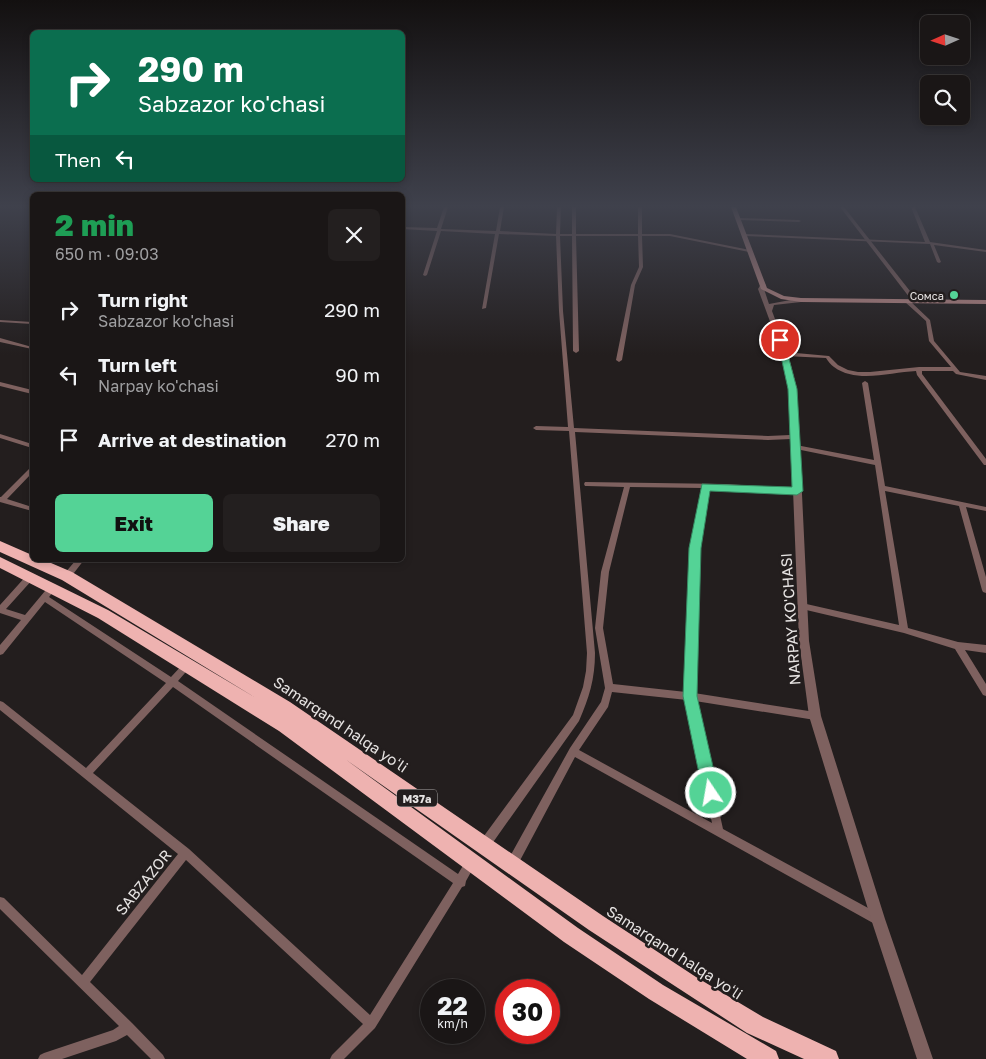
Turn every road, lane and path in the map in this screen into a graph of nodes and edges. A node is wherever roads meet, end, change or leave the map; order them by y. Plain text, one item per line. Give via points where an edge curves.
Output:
1 (431, 256) edge
2 (494, 256) edge
3 (559, 256) edge
4 (574, 256) edge
5 (641, 256) edge
6 (752, 256) edge
7 (877, 256) edge
8 (936, 256) edge
9 (938, 262) dead end
10 (425, 275) dead end
11 (763, 285) junction
12 (800, 300) junction
13 (911, 301) junction
14 (986, 302) edge
15 (484, 308) dead end
16 (769, 311) junction
17 (1, 322) edge
18 (30, 323) edge
19 (0, 340) edge
20 (30, 348) edge
21 (576, 351) dead end
22 (785, 354) junction
23 (619, 360) dead end
24 (919, 369) junction
25 (954, 369) junction
26 (986, 378) edge
27 (865, 383) dead end
28 (0, 384) edge
29 (30, 392) edge
30 (536, 428) dead end
31 (571, 429) junction
32 (795, 434) junction
33 (0, 436) edge
34 (30, 445) edge
35 (796, 447) junction
36 (878, 463) junction
37 (986, 463) edge
38 (30, 472) edge
39 (587, 484) dead end
40 (627, 486) junction
41 (706, 487) junction
42 (881, 488) junction
43 (797, 491) junction
44 (1, 500) edge
45 (962, 504) junction
46 (30, 508) edge
47 (986, 508) edge
48 (0, 546) edge
49 (0, 562) edge
50 (78, 562) edge
51 (34, 566) edge
52 (67, 576) junction
53 (986, 590) edge
54 (48, 593) junction
55 (802, 606) junction
56 (0, 610) edge
57 (26, 619) junction
58 (904, 630) junction
59 (958, 646) junction
60 (986, 650) edge
61 (0, 651) edge
62 (187, 666) junction
63 (172, 682) junction
64 (609, 688) junction
65 (986, 692) edge
66 (690, 696) junction
67 (0, 705) edge
68 (815, 716) junction
69 (573, 751) junction
70 (86, 774) junction
71 (719, 832) junction
72 (485, 844) junction
73 (185, 853) junction
74 (471, 863) junction
75 (512, 864) junction
76 (461, 882) junction
77 (0, 902) edge
78 (878, 919) junction
79 (82, 983) junction
80 (371, 1024) junction
81 (128, 1027) junction
82 (44, 1059) edge
83 (159, 1059) edge
84 (336, 1059) edge
85 (768, 1059) edge
86 (828, 1059) edge
87 (925, 1059) edge

1 - 10 street
2 - 15 street
3 - 31 street
4 - 21 street
5 - 23 street
6 - 11 main road, NARPAY KO'CHASI
7 - 13 street
8 - 9 street
11 - 12 main road, NARPAY KO'CHASI via 776,296
11 - 16 street, NARPAY KO'CHASI via 761,290
12 - 13 main road
12 - 16 street via 772,304
13 - 14 main road
13 - 25 street via 928,321 932,341
16 - 22 street, NARPAY KO'CHASI
17 - 18 street
19 - 20 street
22 - 24 street via 827,357 835,368 858,374
22 - 32 street, NARPAY KO'CHASI via 793,389
24 - 25 street
24 - 37 street via 919,374
25 - 26 street via 963,375
27 - 36 street
28 - 29 street
30 - 31 street
31 - 32 street via 768,438
31 - 72 street via 592,653 591,678 576,718
32 - 35 street, NARPAY KO'CHASI
33 - 34 street
35 - 36 street
35 - 43 street, NARPAY KO'CHASI
36 - 42 street
38 - 44 street
39 - 40 street
40 - 41 street
40 - 64 street via 605,572 599,628
41 - 43 street
41 - 66 street via 695,548
42 - 45 street
42 - 58 street
43 - 55 street, NARPAY KO'CHASI
44 - 46 street
45 - 47 street
45 - 53 street
48 - 51 highway, Samarqand halqa yoʻli / M37a
49 - 51 highway, Samarqand halqa yoʻli / M37a
50 - 52 street
51 - 52 highway, Samarqand halqa yoʻli / M37a
51 - 54 highway, Samarqand halqa yoʻli / M37a
51 - 56 street
52 - 72 highway, Samarqand halqa yoʻli / M37a via 284,707
54 - 57 street
54 - 62 highway, Samarqand halqa yoʻli / M37a via 103,614
54 - 63 street
55 - 58 street
55 - 68 street, NARPAY KO'CHASI
56 - 57 street
57 - 61 street
58 - 59 street
59 - 60 street
59 - 65 street
62 - 63 street
62 - 74 highway, Samarqand halqa yoʻli / M37a via 285,725
63 - 70 street
63 - 76 street
64 - 66 street
64 - 69 street via 605,704
66 - 68 street
66 - 71 street
67 - 70 street
68 - 78 street, NARPAY KO'CHASI
69 - 71 street
69 - 75 street
70 - 73 street
71 - 78 street
72 - 75 highway, Samarqand halqa yoʻli / M37a
73 - 79 street, SABZAZOR
73 - 80 street, SABZAZOR
74 - 76 street
74 - 85 highway, Samarqand halqa yoʻli / M37a via 656,992
75 - 86 highway, Samarqand halqa yoʻli / M37a via 596,923 755,1025
76 - 80 street
77 - 79 street
78 - 87 street, NARPAY KO'CHASI
79 - 81 street
80 - 84 street
81 - 82 street via 116,1036
81 - 83 street

